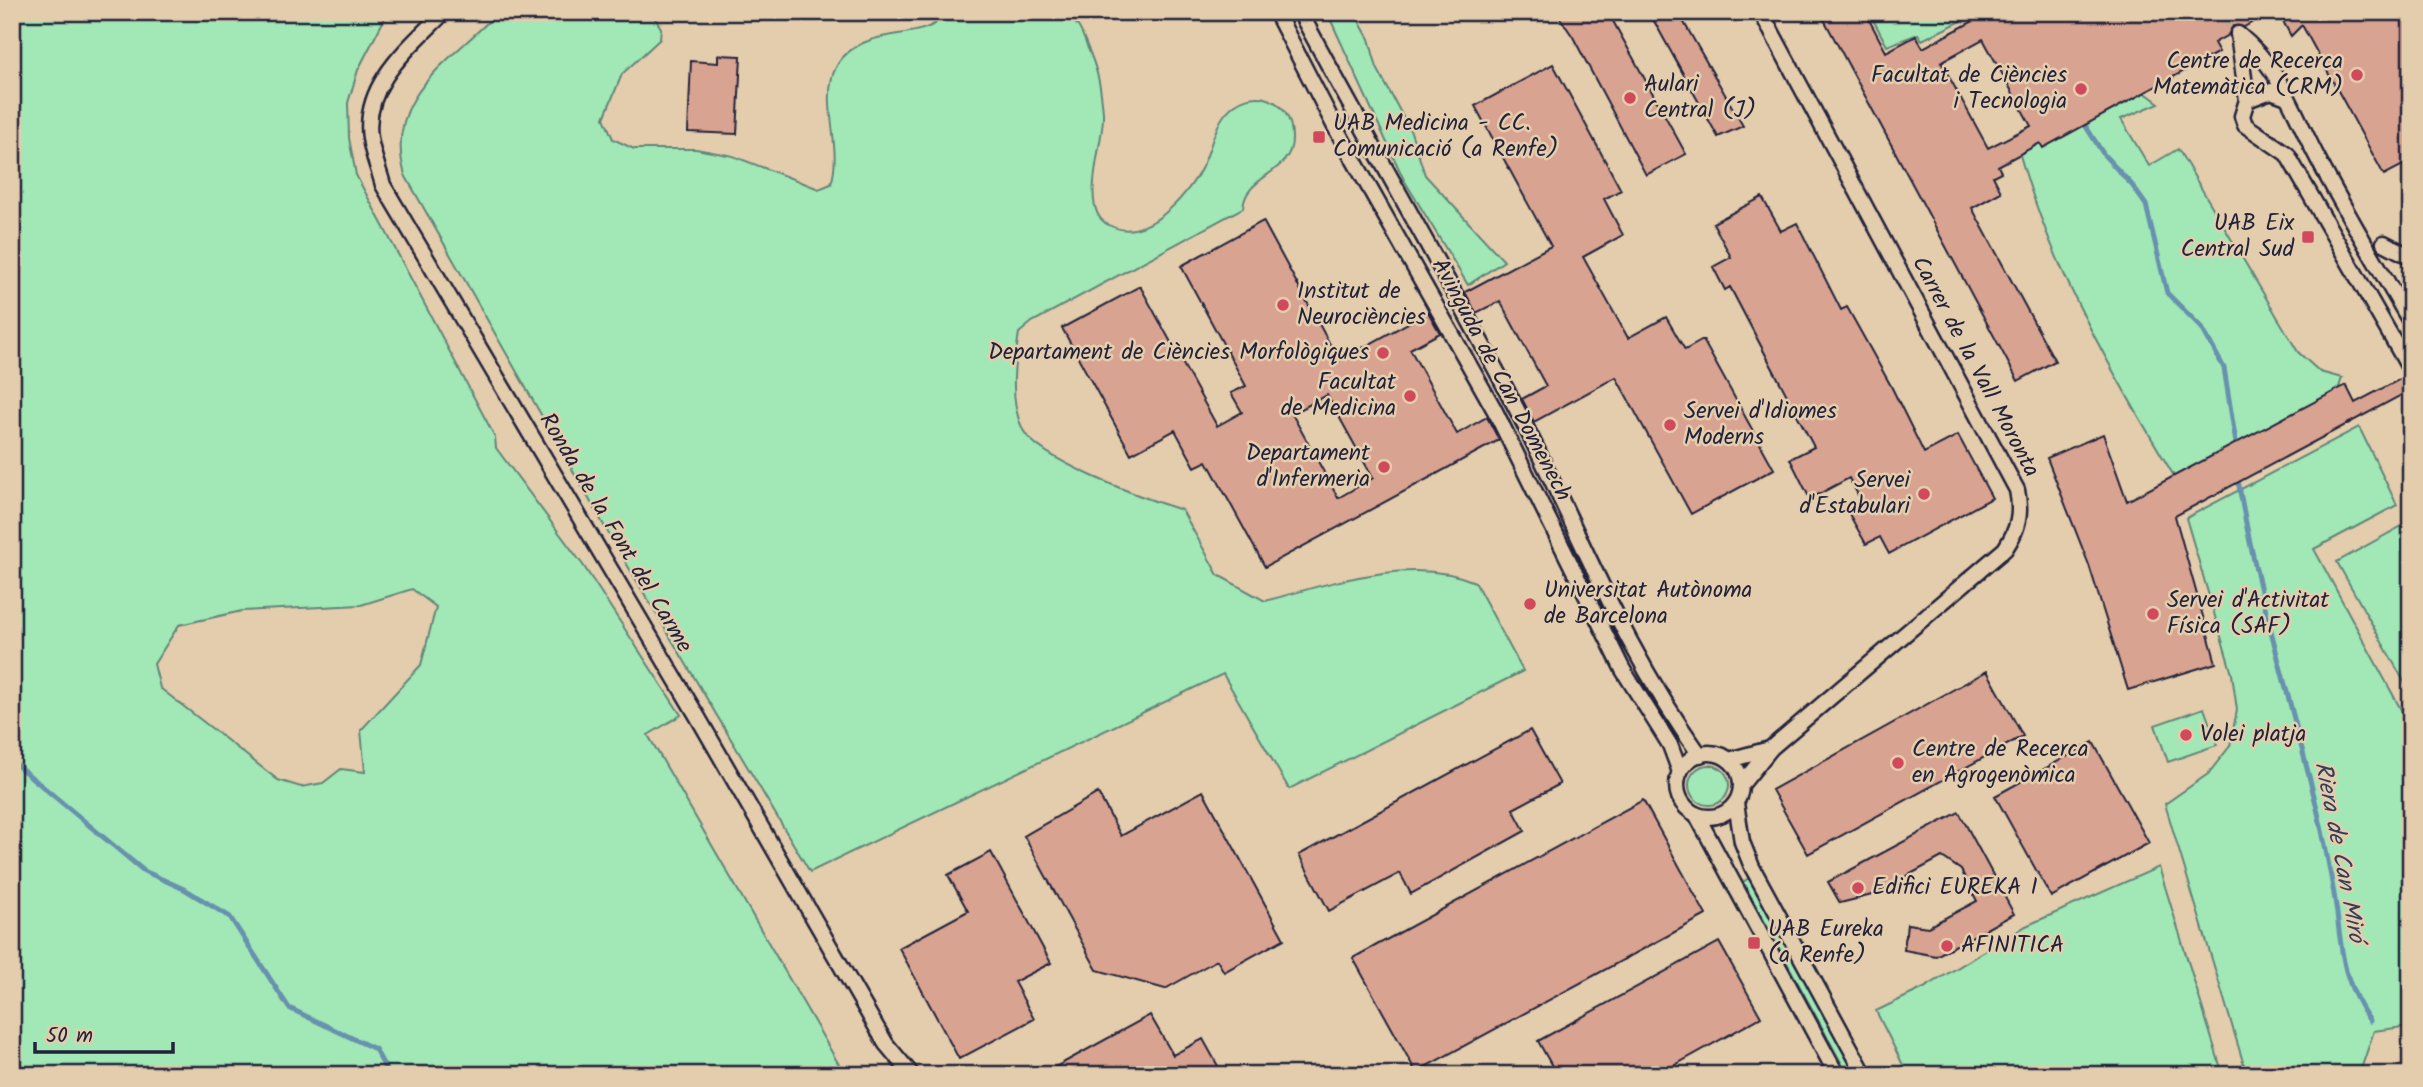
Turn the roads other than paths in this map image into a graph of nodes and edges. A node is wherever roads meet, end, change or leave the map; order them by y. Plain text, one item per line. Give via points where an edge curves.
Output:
1 (444, 12) edge
2 (1276, 12) edge
3 (1300, 12) edge
4 (1761, 12) edge
5 (2287, 97) junction
6 (2247, 100) junction
7 (2384, 243) dead end
8 (2411, 257) edge
9 (2411, 323) edge
10 (2411, 372) edge
11 (1771, 748) junction
12 (1700, 755) junction
13 (1728, 760) junction
14 (1680, 772) junction
15 (1741, 785) junction
16 (1736, 803) junction
17 (1696, 814) junction
18 (912, 1075) edge
19 (1837, 1075) edge
20 (1865, 1075) edge

1 - 18 street, Ronda de la Font del Carme via 390,66 373,102 369,136 383,185 886,1044
2 - 14 street, Avinguda de Can Domenech via 1334,125 1494,409 1623,670 1670,746
3 - 12 street, Avinguda de Can Domenech via 1515,405 1625,638
4 - 11 street, Carrer de la Vall Moronta via 2017,490 2021,508 2018,529 2005,549
5 - 6 street via 2271,92
5 - 6 street via 2271,64 2238,34
5 - 9 street
6 - 10 street via 2242,116 2245,125 2287,154
7 - 8 street
11 - 13 street, Carrer de la Vall Moronta
11 - 15 street, Carrer de la Vall Moronta
12 - 13 street
12 - 14 street
13 - 15 street via 1737,769
14 - 17 street via 1679,796
15 - 16 street
16 - 17 street via 1718,816
16 - 20 street via 1742,842 1752,867
17 - 19 street

